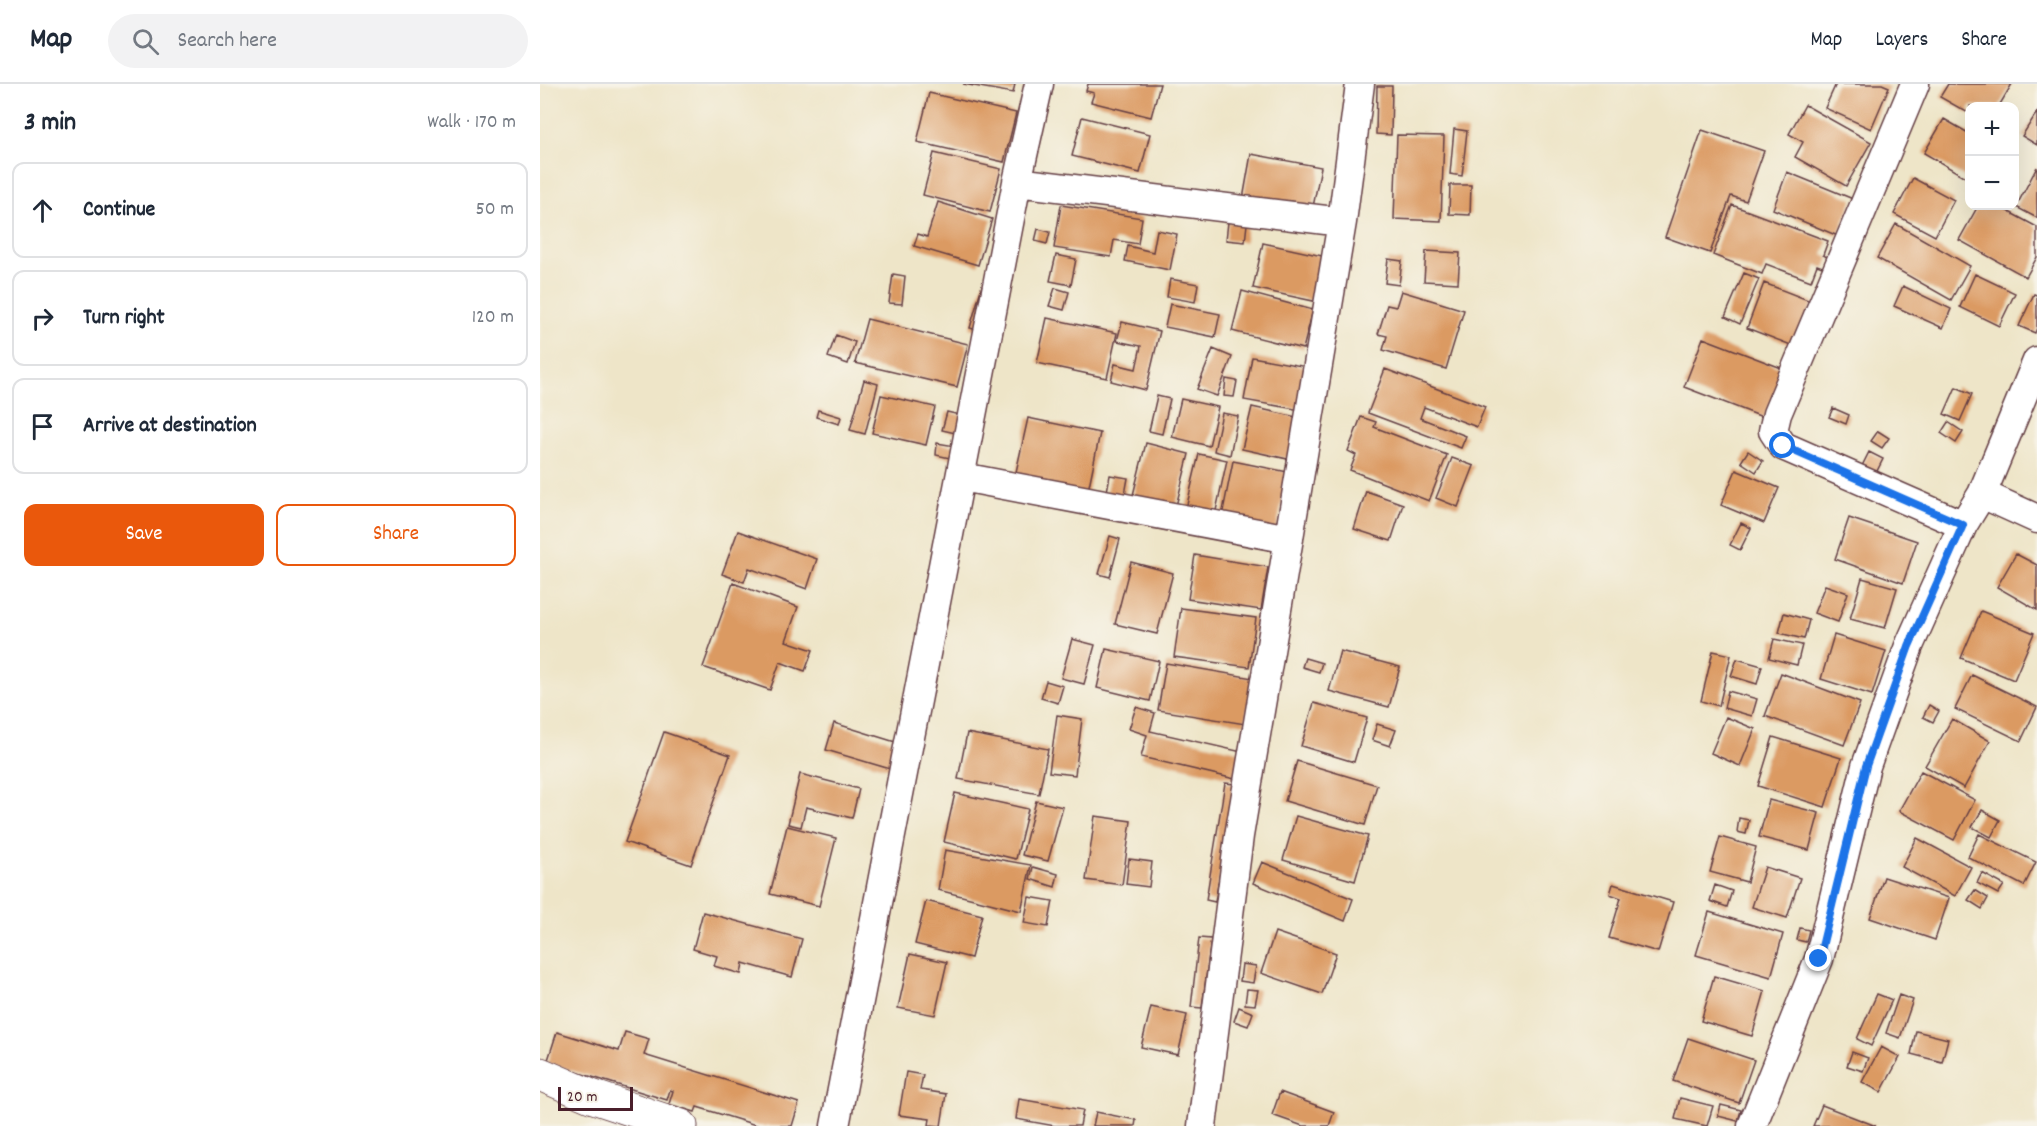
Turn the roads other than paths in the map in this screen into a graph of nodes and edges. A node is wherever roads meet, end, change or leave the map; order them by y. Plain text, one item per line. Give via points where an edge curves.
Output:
1 (1040, 84) edge
2 (1360, 84) edge
3 (1915, 84) edge
4 (1017, 182) junction
5 (1342, 222) junction
6 (2037, 361) edge
7 (962, 477) junction
8 (1982, 494) junction
9 (2037, 519) edge
10 (1963, 525) junction
11 (1289, 539) junction
12 (540, 1074) edge
13 (681, 1126) edge
14 (835, 1126) edge
15 (1202, 1126) edge
16 (1752, 1126) edge

1 - 4 street
2 - 5 street
3 - 10 street via 1773,431 1783,446
4 - 5 street
4 - 7 street
5 - 11 street
6 - 8 street
7 - 11 street
7 - 14 street
8 - 9 street
8 - 10 street
10 - 16 street via 1909,646 1873,746 1819,959
11 - 15 street via 1239,836
12 - 13 street

